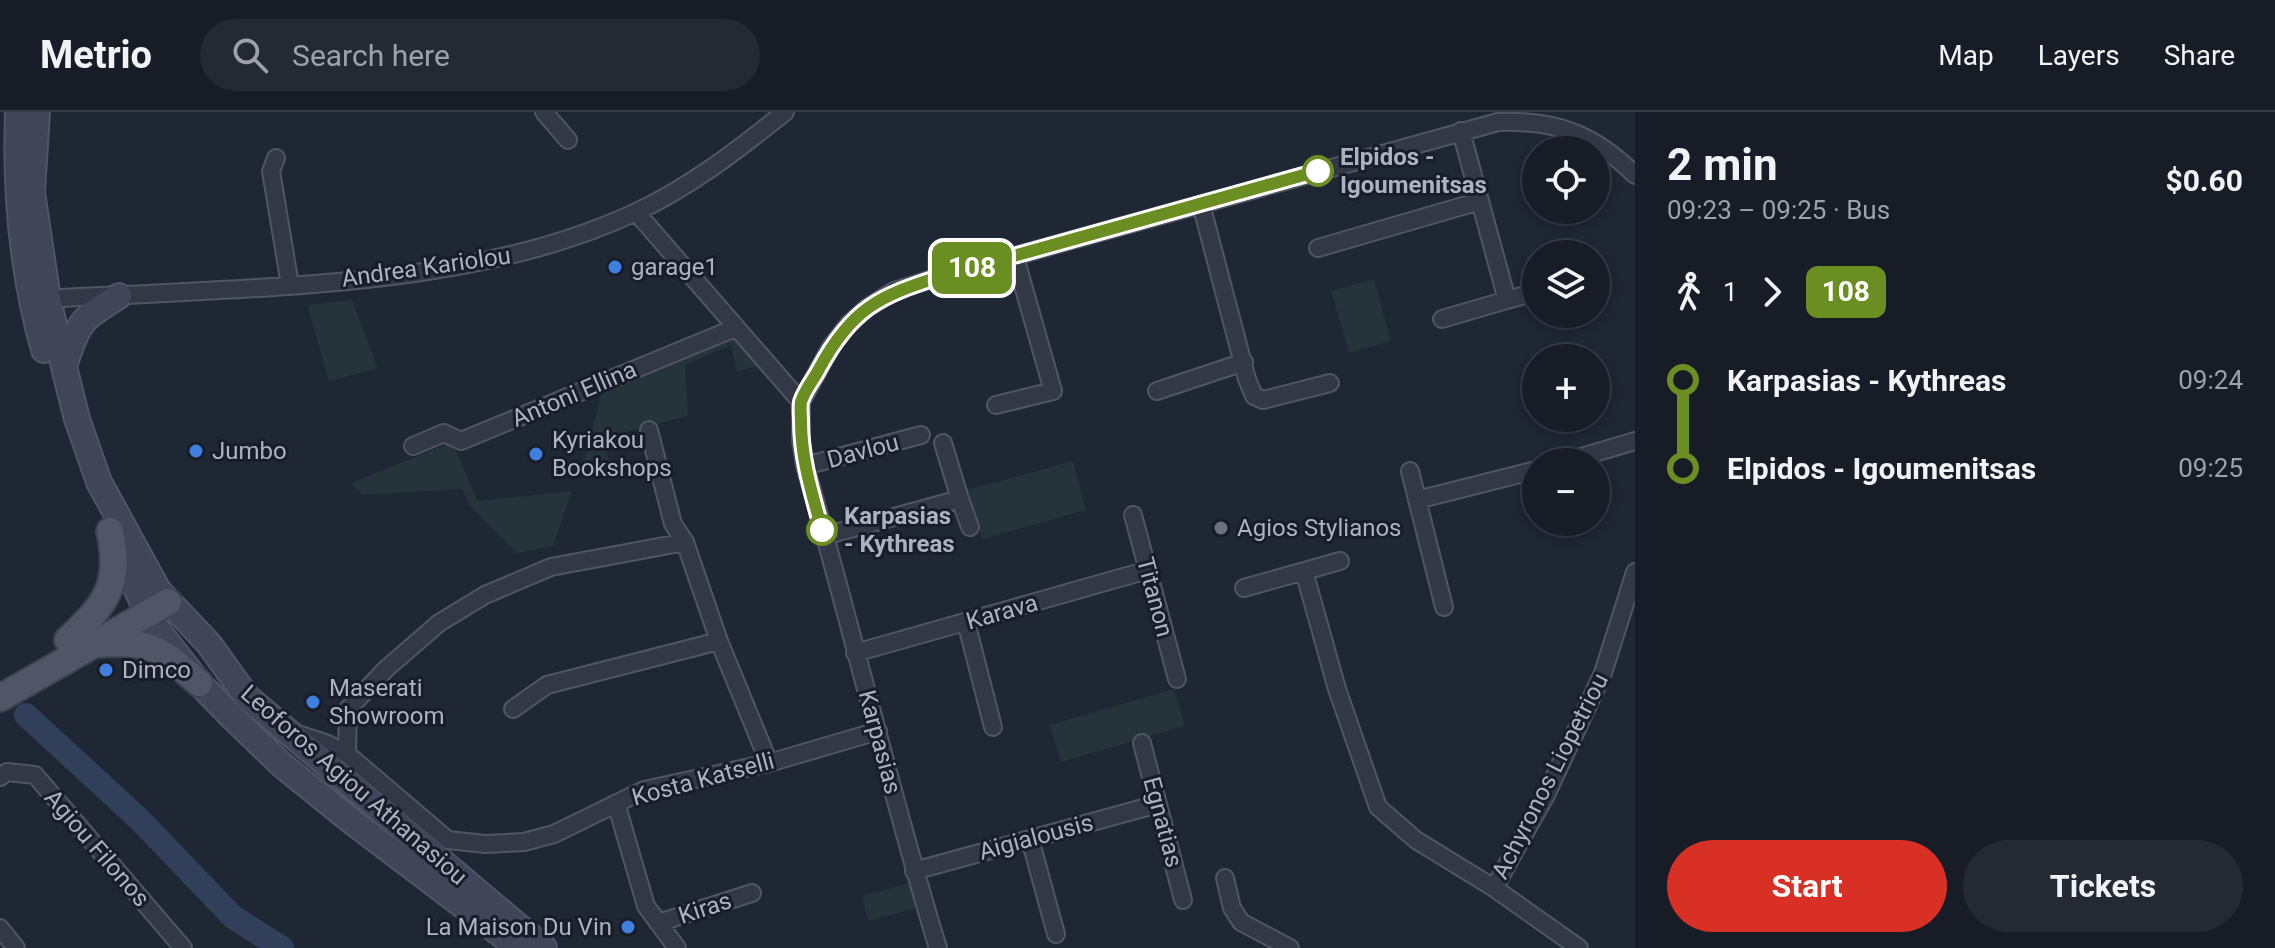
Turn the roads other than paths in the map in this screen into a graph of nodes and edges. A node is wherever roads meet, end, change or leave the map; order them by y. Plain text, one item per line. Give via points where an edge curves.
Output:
1 (18, 112) edge
2 (37, 112) edge
3 (544, 112) edge
4 (785, 112) edge
5 (1461, 131) junction
6 (568, 140) dead end
7 (276, 158) dead end
8 (1635, 175) edge
9 (1480, 201) junction
10 (1201, 204) junction
11 (636, 212) junction
12 (1318, 248) dead end
13 (1015, 257) junction
14 (290, 285) junction
15 (119, 296) junction
16 (1522, 296) edge
17 (39, 300) junction
18 (1507, 300) junction
19 (1442, 319) dead end
20 (735, 328) junction
21 (1244, 362) junction
22 (64, 366) junction
23 (1330, 383) dead end
24 (1157, 391) dead end
25 (801, 402) junction
26 (996, 405) dead end
27 (649, 430) dead end
28 (921, 435) dead end
29 (1635, 441) edge
30 (943, 443) dead end
31 (413, 446) dead end
32 (1610, 448) edge
33 (805, 466) junction
34 (1410, 471) dead end
35 (1522, 474) edge
36 (960, 499) junction
37 (1417, 500) junction
38 (1133, 515) dead end
39 (970, 527) dead end
40 (110, 531) junction
41 (824, 536) junction
42 (685, 542) junction
43 (1340, 561) dead end
44 (1148, 570) junction
45 (1304, 571) junction
46 (1635, 572) edge
47 (1244, 588) dead end
48 (154, 602) junction
49 (1444, 607) dead end
50 (966, 622) junction
51 (68, 640) junction
52 (719, 641) junction
53 (94, 644) junction
54 (855, 653) junction
55 (1177, 679) dead end
56 (199, 683) junction
57 (4, 686) edge
58 (513, 709) dead end
59 (993, 727) dead end
60 (282, 728) junction
61 (878, 731) junction
62 (1142, 743) dead end
63 (347, 754) junction
64 (769, 763) junction
65 (0, 777) edge
66 (616, 803) junction
67 (1158, 804) junction
68 (1030, 839) junction
69 (914, 871) junction
70 (1225, 878) dead end
71 (1494, 888) junction
72 (752, 893) dead end
73 (1183, 900) dead end
74 (658, 923) junction
75 (0, 928) edge
76 (1056, 934) dead end
77 (16, 948) edge
78 (183, 948) edge
79 (519, 948) edge
80 (544, 948) edge
81 (677, 948) edge
82 (938, 948) edge
83 (1290, 948) edge
84 (1579, 948) edge

1 - 17 main road, Leoforos Agiou Athanasiou via 19,217
2 - 17 main road, Leoforos Agiou Athanasiou via 32,192
3 - 6 street
4 - 11 street, Andrea Kariolou via 706,171
5 - 8 street via 1498,122 1559,127 1589,138
5 - 9 street
5 - 10 street
7 - 14 street via 271,171
9 - 12 street
9 - 18 street
10 - 13 street
10 - 21 street
11 - 14 street, Andrea Kariolou via 527,253 463,266
11 - 20 street
13 - 25 street via 894,291 867,308 831,347
13 - 26 street via 1053,391
14 - 15 street, Andrea Kariolou
15 - 17 street, Andrea Kariolou
15 - 22 main road via 83,319
16 - 18 street
17 - 22 main road, Leoforos Agiou Athanasiou
17 - 40 main road, Leoforos Agiou Athanasiou via 66,425
18 - 19 street
20 - 25 street
20 - 31 street, Antoni Ellina via 461,441 444,433
21 - 23 street via 1254,396 1263,400
21 - 24 street
22 - 48 main road, Leoforos Agiou Athanasiou via 99,482
25 - 33 street, Karpasias
27 - 42 street via 673,524
28 - 33 street, Davlou
29 - 32 street
30 - 36 street
33 - 41 street, Karpasias
34 - 37 street
35 - 37 street
36 - 39 street
36 - 41 street
37 - 49 street
38 - 44 street, Titanon
40 - 48 main road, Leoforos Agiou Athanasiou
40 - 51 main road via 115,569 108,589 100,607
41 - 54 street, Karpasias
42 - 52 street
42 - 63 street via 540,570 439,623 348,709
43 - 45 street
44 - 50 street, Karava
44 - 55 street, Titanon
45 - 47 street
45 - 71 street, Achyronos Liopetriou via 1378,807 1416,840
46 - 71 street, Achyronos Liopetriou via 1603,673 1546,795
48 - 51 main road
48 - 53 main road
48 - 56 main road, Leoforos Agiou Athanasiou
48 - 60 main road, Leoforos Agiou Athanasiou via 209,644 247,697
50 - 54 street, Karava
50 - 59 street
51 - 57 main road
52 - 58 street via 547,685
52 - 64 street
53 - 56 main road via 147,645
53 - 57 main road
54 - 61 street, Karpasias
56 - 79 main road, Leoforos Agiou Athanasiou via 287,769
60 - 63 street, Kosta Katselli
60 - 80 main road, Leoforos Agiou Athanasiou
61 - 64 street, Kosta Katselli
61 - 69 street, Karpasias
62 - 67 street, Egnatias
63 - 66 street, Kosta Katselli via 448,840 524,842 554,834
64 - 66 street, Kosta Katselli via 644,790
65 - 78 street, Agiou Filonos via 7,772 35,775
66 - 74 street via 646,906
67 - 68 street, Aigialousis
67 - 73 street, Egnatias
68 - 69 street, Aigialousis
68 - 76 street
69 - 82 street, Karpasias
70 - 83 street via 1241,922
71 - 84 street, Achyronos Liopetriou
72 - 74 street, Kiras
74 - 81 street
75 - 77 street

